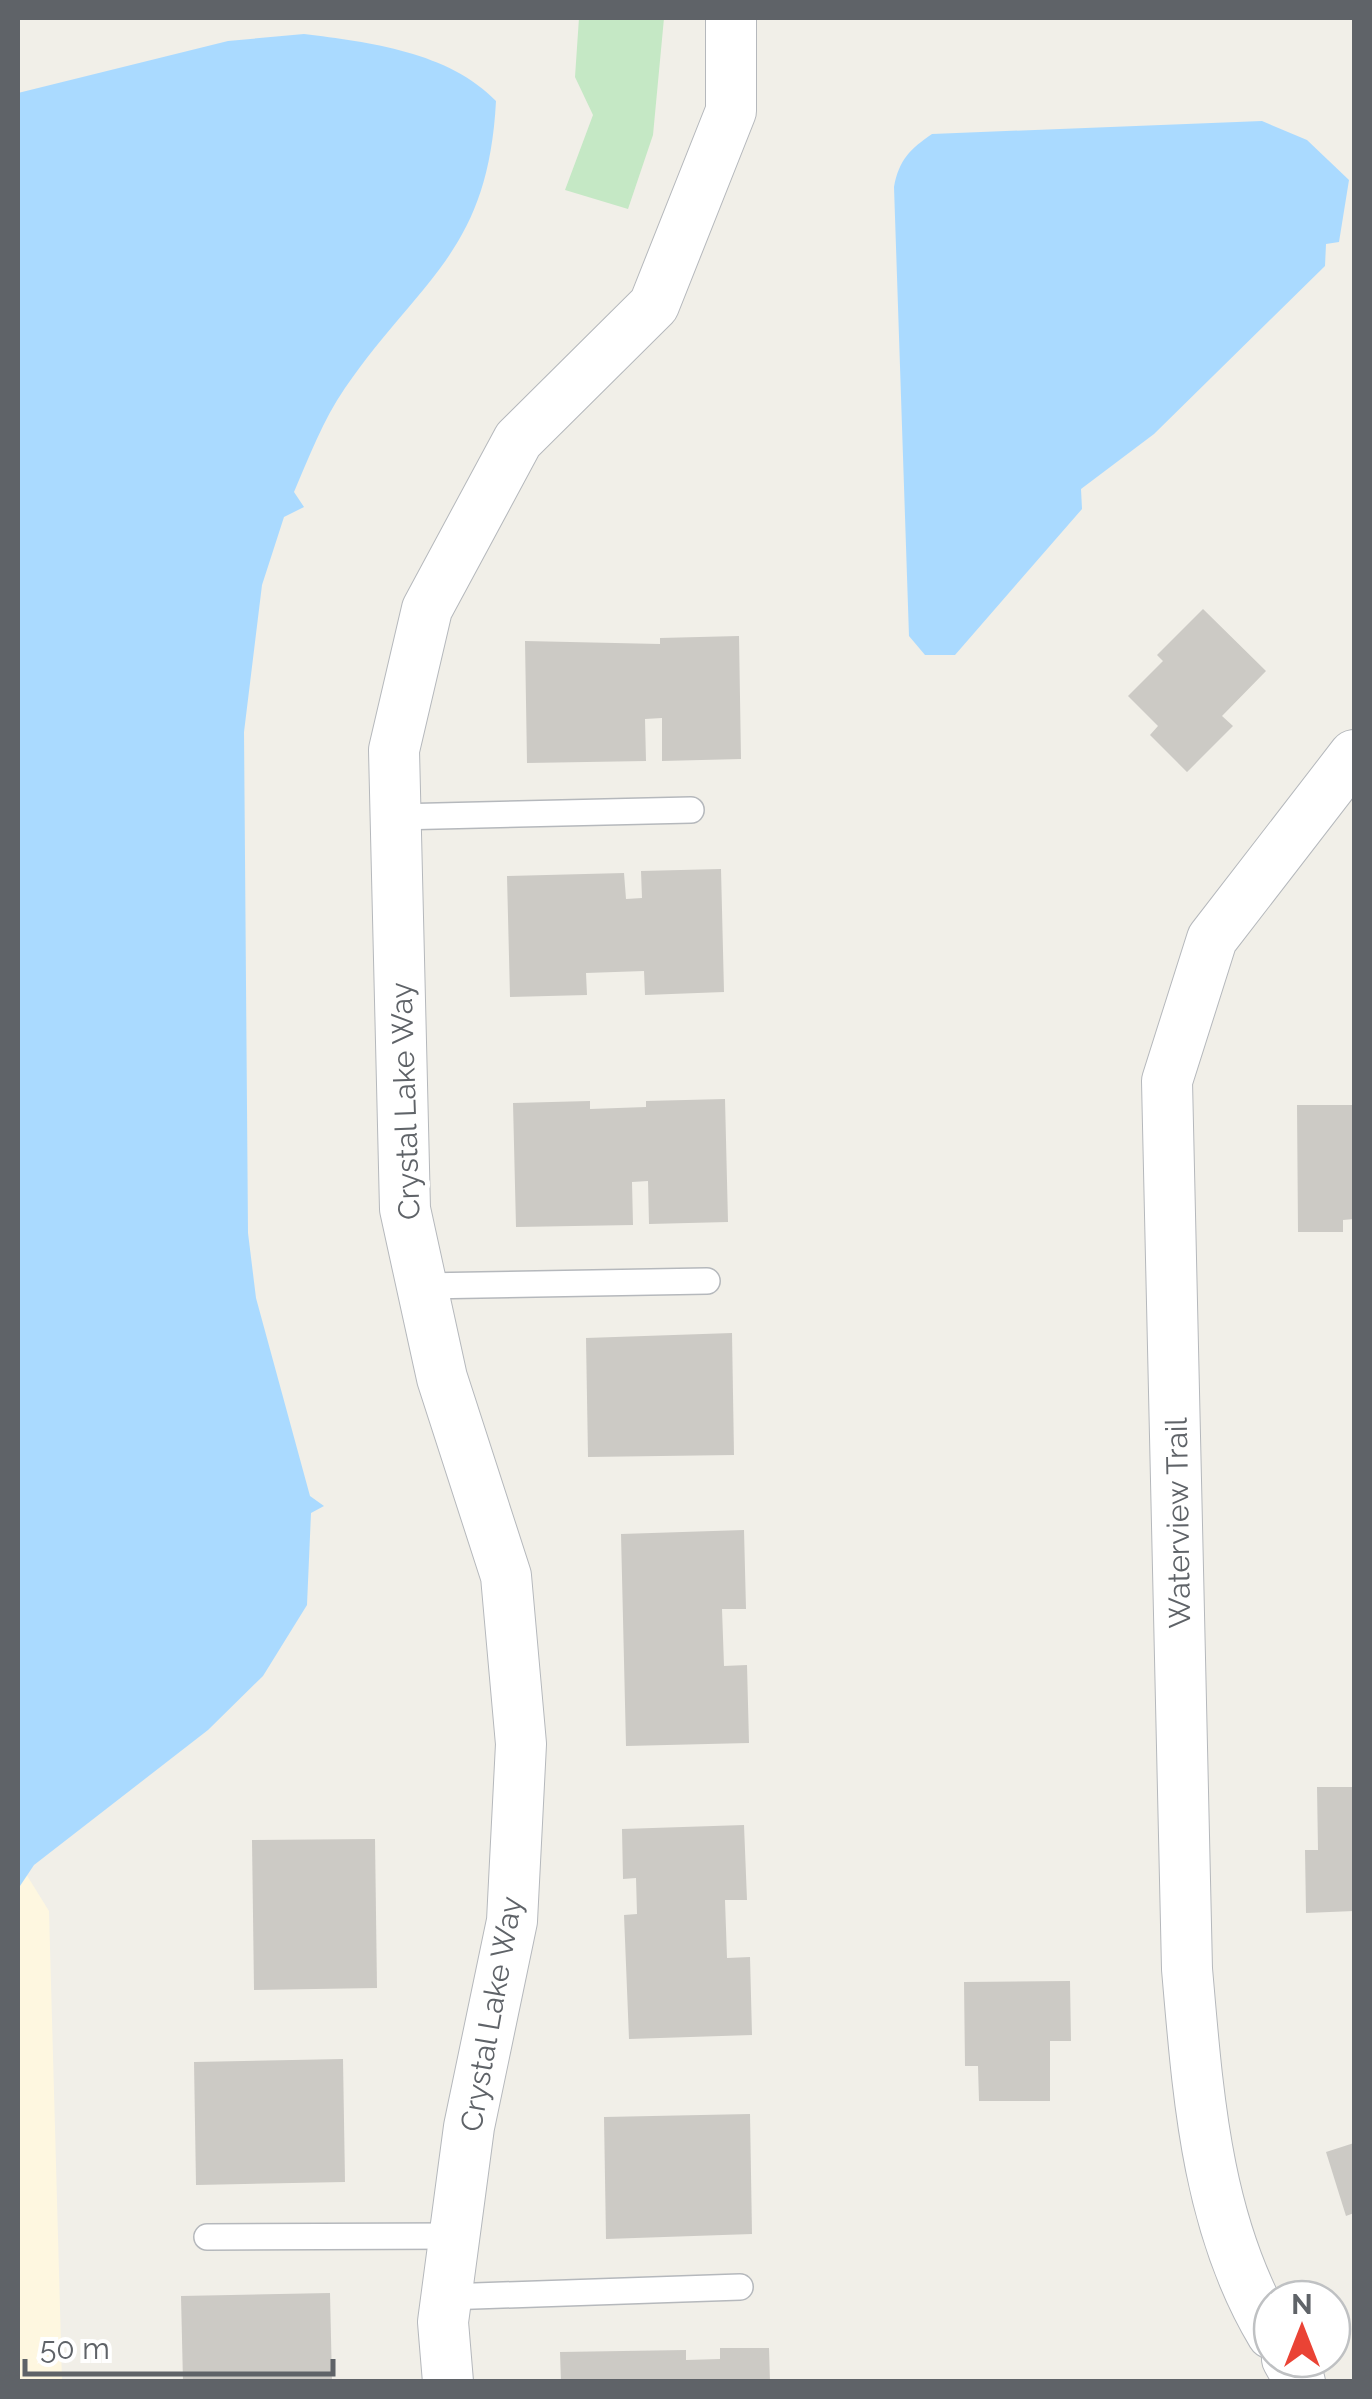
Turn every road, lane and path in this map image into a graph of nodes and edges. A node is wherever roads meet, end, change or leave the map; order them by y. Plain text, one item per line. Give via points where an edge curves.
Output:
1 (731, 18) edge
2 (1354, 755) edge
3 (691, 810) dead end
4 (396, 818) junction
5 (707, 1281) dead end
6 (422, 1286) junction
7 (454, 2236) junction
8 (207, 2237) dead end
9 (740, 2288) dead end
10 (1252, 2294) edge
11 (446, 2297) junction
12 (448, 2382) edge

1 - 4 street, Crystal Lake Way via 732,111 654,305 518,440 427,609 394,750
2 - 10 street, Waterview Trail via 1212,938 1167,1082 1187,1969 1213,2184
3 - 4 lane
4 - 6 street, Crystal Lake Way via 405,1209
5 - 6 lane
6 - 7 street, Crystal Lake Way via 442,1378 506,1576 521,1744 512,1922
7 - 8 lane
7 - 11 street, Crystal Lake Way
9 - 11 lane
11 - 12 street, Crystal Lake Way

